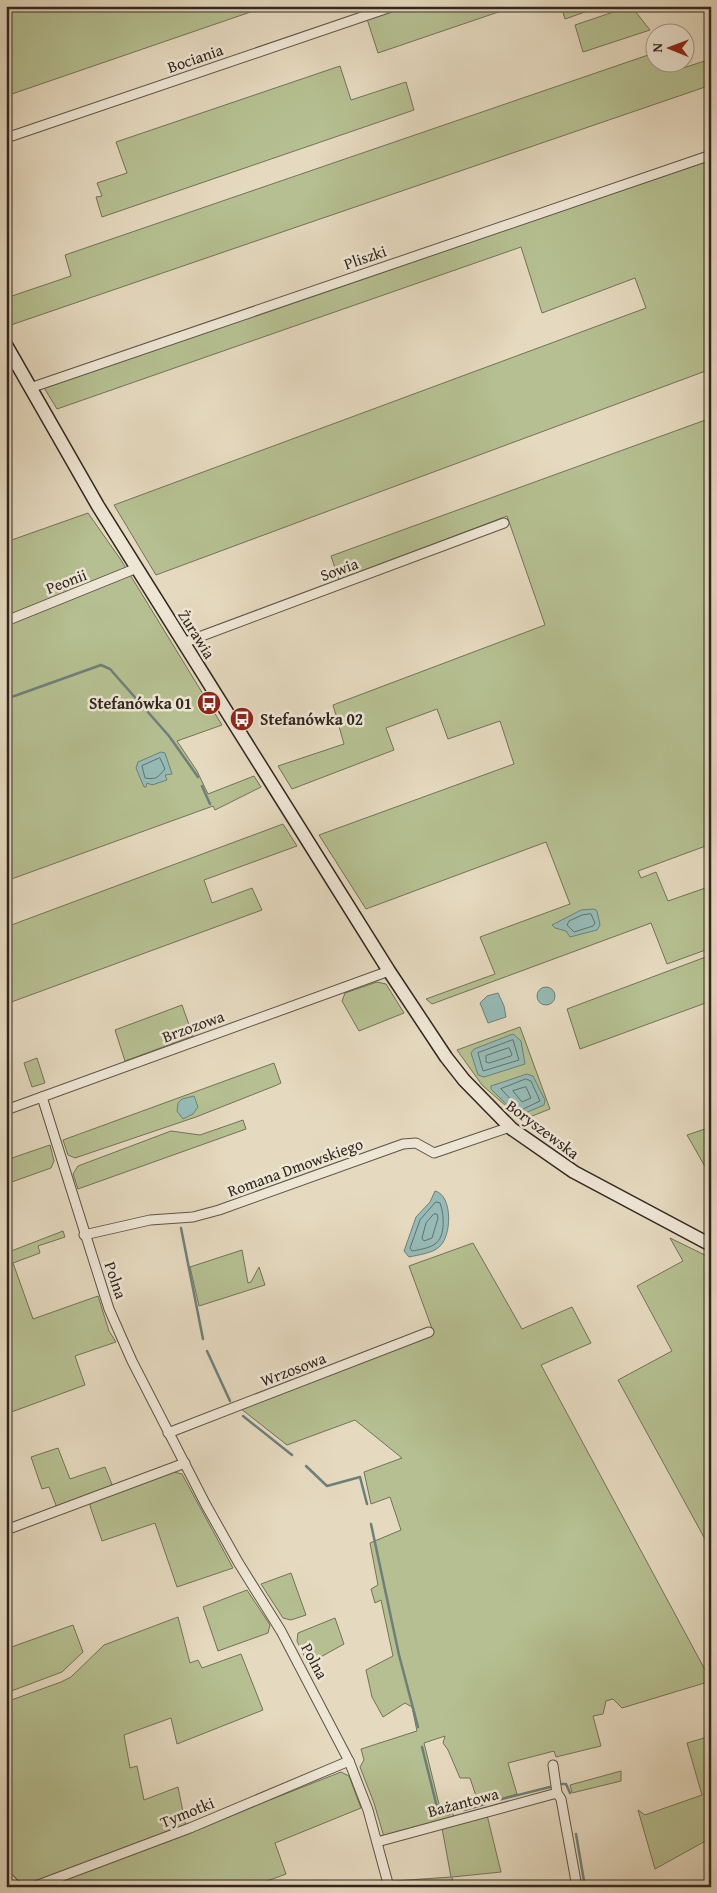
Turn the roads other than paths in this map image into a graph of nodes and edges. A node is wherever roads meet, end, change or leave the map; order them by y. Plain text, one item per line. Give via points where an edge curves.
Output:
1 (394, 6) edge
2 (6, 138) edge
3 (711, 155) edge
4 (6, 345) edge
5 (30, 388) junction
6 (504, 523) dead end
7 (137, 568) junction
8 (6, 621) edge
9 (183, 643) junction
10 (368, 936) joint
11 (389, 971) junction
12 (42, 1097) junction
13 (6, 1110) edge
14 (510, 1127) junction
15 (84, 1235) junction
16 (711, 1245) edge
17 (429, 1332) dead end
18 (168, 1433) junction
19 (185, 1463) junction
20 (6, 1530) edge
21 (350, 1761) junction
22 (553, 1765) dead end
23 (557, 1793) junction
24 (377, 1842) junction
25 (6, 1875) edge
26 (17, 1887) edge
27 (33, 1887) edge
28 (389, 1887) edge
29 (577, 1887) edge

1 - 2 street, Bociania
3 - 5 street, Pliszki
4 - 5 main road, Żurawia
5 - 7 main road, Żurawia
6 - 9 street, Sowia
7 - 8 street, Peonii
7 - 9 main road, Żurawia
9 - 10 main road, Żurawia
10 - 11 main road, Boryszewska
11 - 12 street, Brzozowa
11 - 14 main road, Boryszewska via 446,1057 477,1095
12 - 13 street, Brzozowa
12 - 15 street, Polna
14 - 15 street, Romana Dmowskiego via 434,1153 416,1143 403,1144 219,1210 193,1217 150,1220
14 - 16 main road, Boryszewska via 574,1172
15 - 18 street, Polna via 113,1318
17 - 18 street, Wrzosowa
18 - 19 street, Polna
19 - 20 street
19 - 21 street, Polna via 238,1562 281,1631
21 - 24 street, Polna
21 - 27 street, Tymotki via 190,1828
22 - 23 street
23 - 24 street, Bażantowa
23 - 29 street via 561,1799
24 - 28 street, Polna
25 - 26 street

